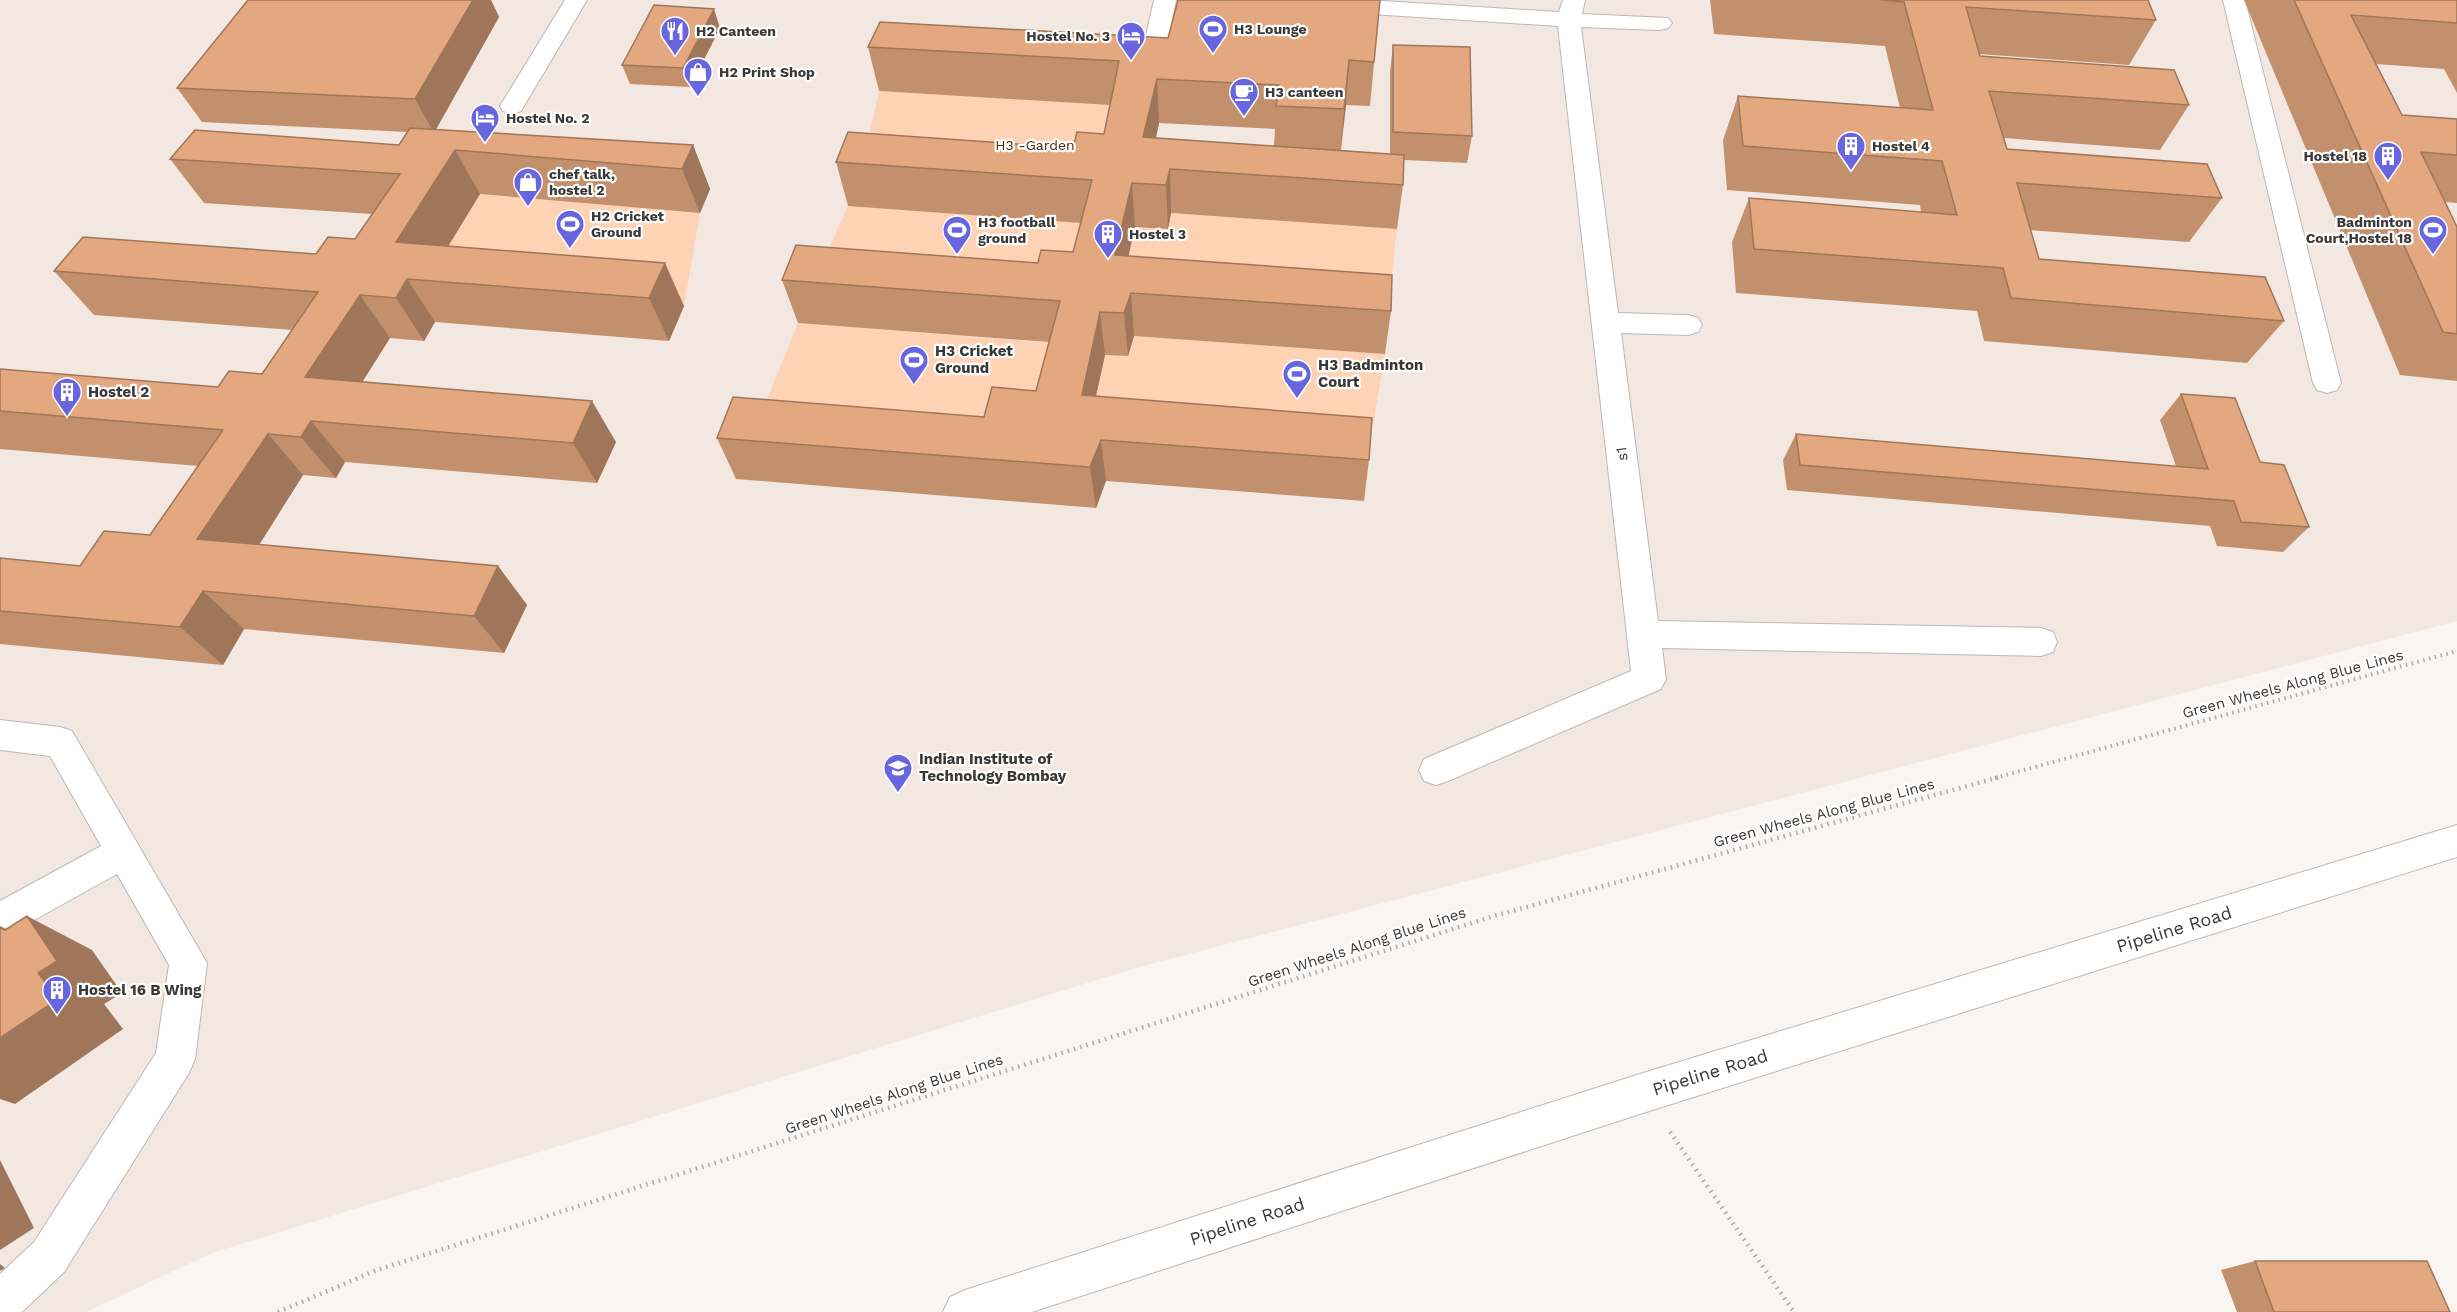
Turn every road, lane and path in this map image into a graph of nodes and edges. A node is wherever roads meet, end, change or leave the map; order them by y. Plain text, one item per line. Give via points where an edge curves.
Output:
1 (576, 0) edge
2 (1165, 0) edge
3 (1262, 0) edge
4 (2235, 0) edge
5 (1572, 10) edge
6 (1660, 23) dead end
7 (1143, 68) edge
8 (512, 106) dead end
9 (1607, 323) junction
10 (1688, 325) dead end
11 (2327, 383) dead end
12 (1643, 634) junction
13 (2041, 642) dead end
14 (2457, 651) edge
15 (0, 735) edge
16 (1436, 770) dead end
17 (2457, 841) edge
18 (123, 852) junction
19 (0, 921) edge
20 (1643, 1093) junction
21 (0, 1303) edge
22 (278, 1312) edge
23 (965, 1312) edge
24 (1794, 1312) edge

1 - 8 lane
2 - 7 lane
3 - 5 lane
4 - 11 lane
5 - 6 lane
5 - 9 lane, s1
9 - 10 lane
9 - 12 lane, s1
12 - 13 lane
12 - 16 lane, s1 via 1649,679
14 - 22 path, Green Wheels Along Blue Lines via 1494,916 377,1270
15 - 18 lane via 60,742
17 - 20 lane, Pipeline Road
18 - 19 lane
18 - 21 lane via 188,963 175,1059 49,1257
20 - 23 lane, Pipeline Road
20 - 24 path

